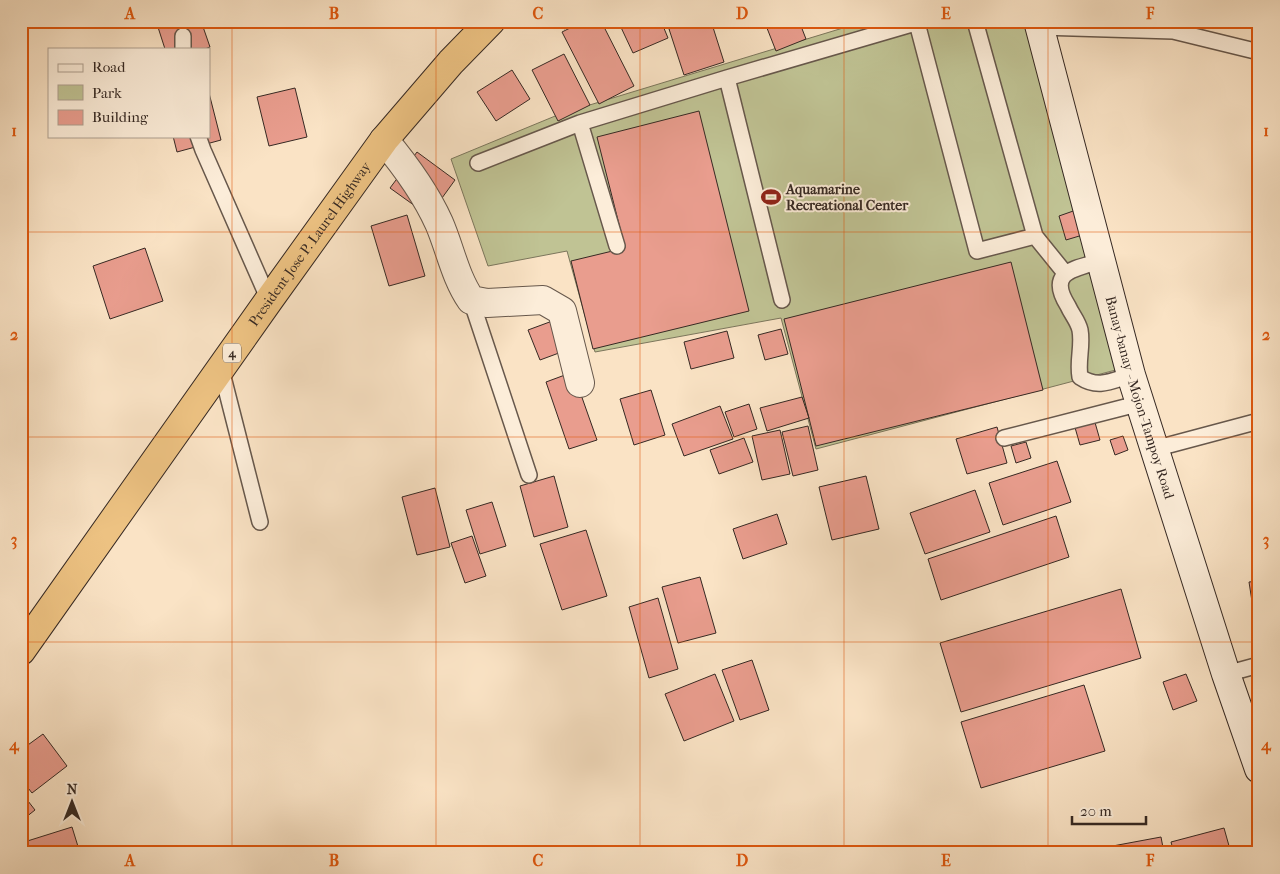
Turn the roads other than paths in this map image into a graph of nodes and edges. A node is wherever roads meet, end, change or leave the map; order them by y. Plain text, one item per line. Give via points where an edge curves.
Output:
1 (491, 21) edge
2 (975, 21) edge
3 (919, 22) edge
4 (1039, 24) edge
5 (1259, 52) edge
6 (727, 78) junction
7 (580, 123) junction
8 (199, 138) edge
9 (384, 140) junction
10 (478, 163) dead end
11 (1035, 236) junction
12 (617, 246) dead end
13 (1101, 261) junction
14 (1065, 273) junction
15 (269, 300) junction
16 (471, 300) junction
17 (782, 300) dead end
18 (220, 369) junction
19 (1131, 375) junction
20 (580, 383) dead end
21 (1141, 403) junction
22 (1259, 421) edge
23 (1004, 438) dead end
24 (1154, 449) junction
25 (529, 474) dead end
26 (260, 522) dead end
27 (21, 651) edge
28 (1259, 665) edge
29 (1226, 674) junction
30 (1259, 769) edge

1 - 9 highway, President Jose P. Laurel Highway / 4
2 - 11 lane
3 - 6 lane
3 - 11 lane via 977,251
4 - 5 lane via 1174,31
4 - 13 street, Banay-banay - Mojon-Tampoy Road
6 - 7 lane
6 - 17 lane
7 - 10 lane
7 - 12 lane
8 - 15 lane
9 - 15 highway, President Jose P. Laurel Highway / 4
9 - 16 street via 411,172 439,222 463,289
11 - 14 lane
13 - 14 lane
13 - 19 street, Banay-banay - Mojon-Tampoy Road
14 - 19 lane via 1061,279 1062,296 1080,331 1080,377 1089,383 1099,384
15 - 18 highway, President Jose P. Laurel Highway / 4
16 - 20 street via 543,300 562,311
16 - 25 lane
18 - 26 lane
18 - 27 highway, President Jose P. Laurel Highway / 4
19 - 21 street, Banay-banay - Mojon-Tampoy Road
21 - 23 lane
21 - 24 street, Banay-banay - Mojon-Tampoy Road
22 - 24 lane
24 - 29 street, Banay-banay - Mojon-Tampoy Road
28 - 29 lane
29 - 30 street, Banay-banay - Mojon-Tampoy Road

